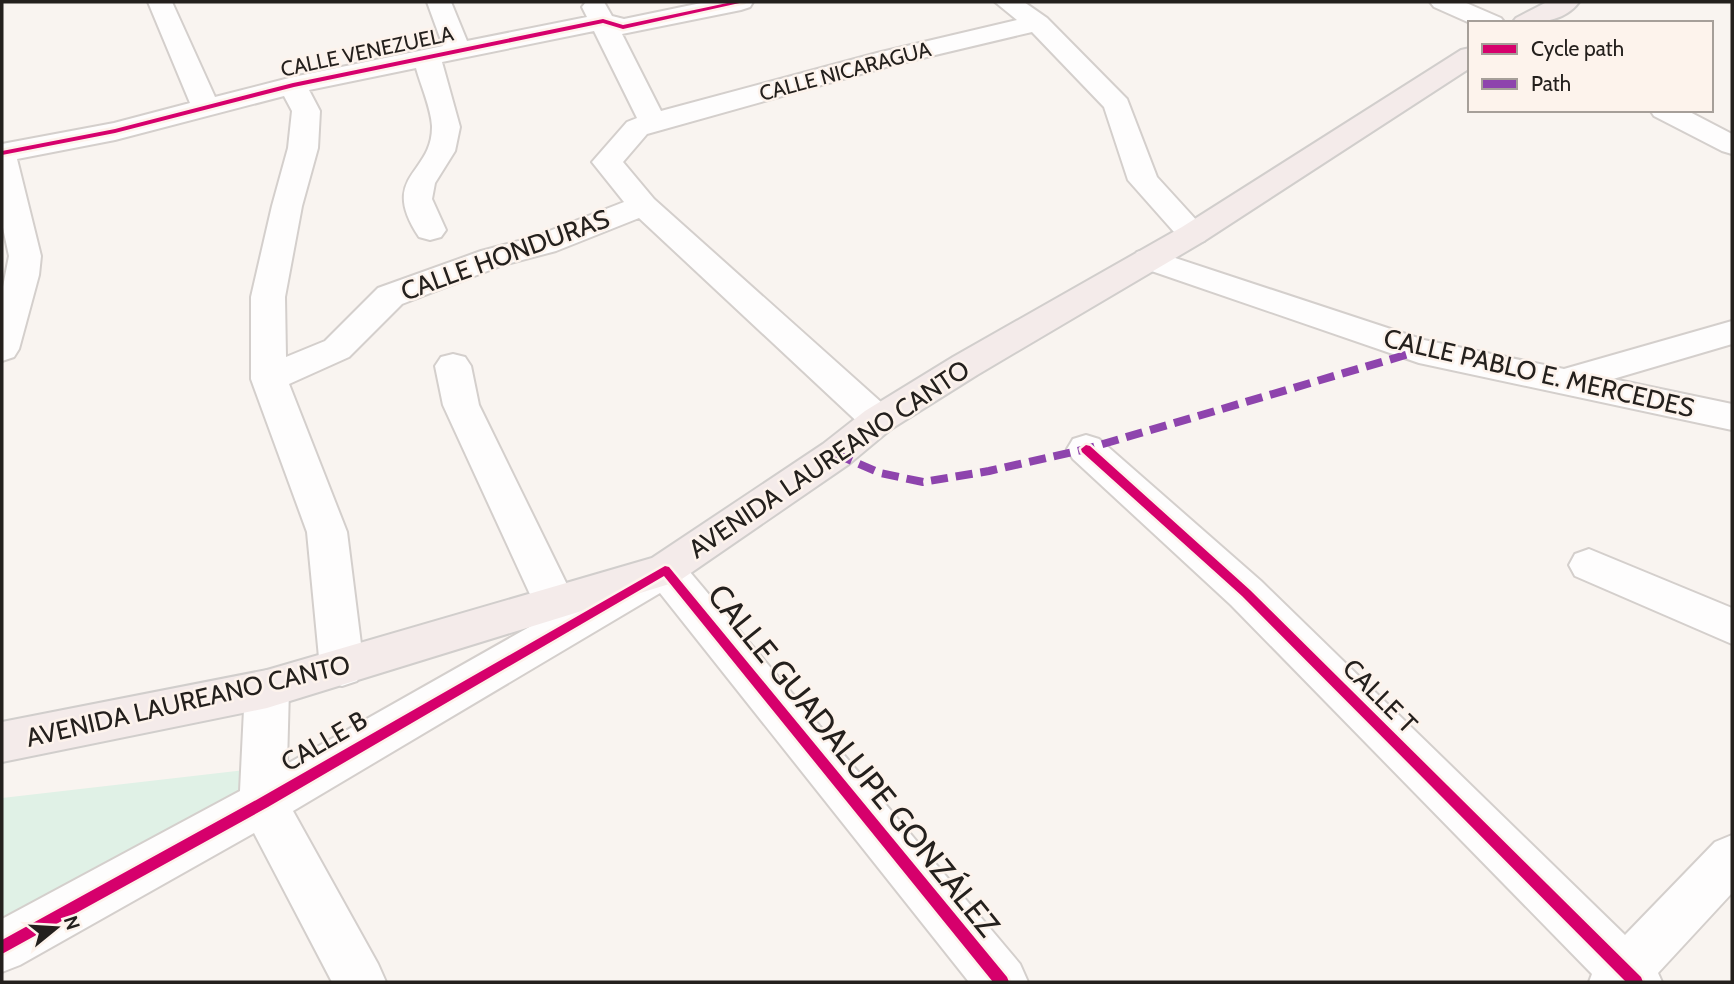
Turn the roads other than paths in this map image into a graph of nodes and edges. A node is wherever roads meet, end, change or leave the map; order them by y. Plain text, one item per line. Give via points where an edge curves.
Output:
1 (160, 2) edge
2 (439, 2) edge
3 (741, 2) edge
4 (1008, 2) edge
5 (1443, 2) edge
6 (1566, 2) edge
7 (598, 11) edge
8 (1487, 21) edge
9 (1529, 21) edge
10 (1038, 23) junction
11 (458, 51) junction
12 (1468, 57) edge
13 (427, 58) junction
14 (293, 85) junction
15 (206, 108) junction
16 (1668, 112) edge
17 (653, 122) junction
18 (1732, 145) edge
19 (2, 155) edge
20 (643, 205) junction
21 (430, 230) dead end
22 (1193, 234) junction
23 (1149, 259) junction
24 (1732, 332) edge
25 (2, 349) edge
26 (453, 366) dead end
27 (269, 379) junction
28 (1562, 382) junction
29 (1732, 417) edge
30 (878, 420) junction
31 (1086, 449) dead end
32 (1589, 565) dead end
33 (665, 570) junction
34 (555, 603) junction
35 (1732, 628) edge
36 (342, 668) junction
37 (267, 689) junction
38 (2, 742) edge
39 (263, 803) junction
40 (1732, 858) edge
41 (2, 947) edge
42 (1625, 979) edge
43 (360, 982) edge
44 (1002, 982) edge

1 - 15 street
2 - 11 street
3 - 7 street, CALLE VENEZUELA via 623,26
4 - 10 street
5 - 8 street
6 - 9 main road
7 - 11 street, CALLE VENEZUELA
7 - 17 street
10 - 17 street, CALLE NICARAGUA
10 - 22 street via 1118,105 1143,180
11 - 13 street, CALLE VENEZUELA
12 - 22 main road, AVENIDA LAUREANO CANTO
13 - 14 street, CALLE VENEZUELA
13 - 21 street via 446,127 417,199
14 - 15 street, CALLE VENEZUELA
14 - 27 street via 306,111 303,148 268,297
15 - 19 street, CALLE VENEZUELA
16 - 18 street
17 - 20 street, CALLE NICARAGUA via 637,128 607,162
19 - 25 street via 25,256
20 - 27 street, CALLE HONDURAS via 545,244 492,258 390,296 337,349
20 - 30 street
22 - 23 main road, AVENIDA LAUREANO CANTO
23 - 28 street, CALLE PABLO E. MERCEDES via 1419,351
23 - 30 main road, AVENIDA LAUREANO CANTO
24 - 28 street
26 - 34 street via 468,422
27 - 36 street via 327,533
28 - 29 street, CALLE PABLO E. MERCEDES
30 - 33 main road, AVENIDA LAUREANO CANTO via 836,454
31 - 42 street, CALLE T via 1246,593
32 - 35 street
33 - 34 main road, AVENIDA LAUREANO CANTO
33 - 39 street, CALLE B
33 - 44 street, CALLE GUADALUPE GONZÁLEZ
34 - 36 main road, AVENIDA LAUREANO CANTO
36 - 37 main road, AVENIDA LAUREANO CANTO
37 - 38 main road, AVENIDA LAUREANO CANTO
37 - 39 street
39 - 41 street, CALLE B
39 - 43 street
40 - 42 street

